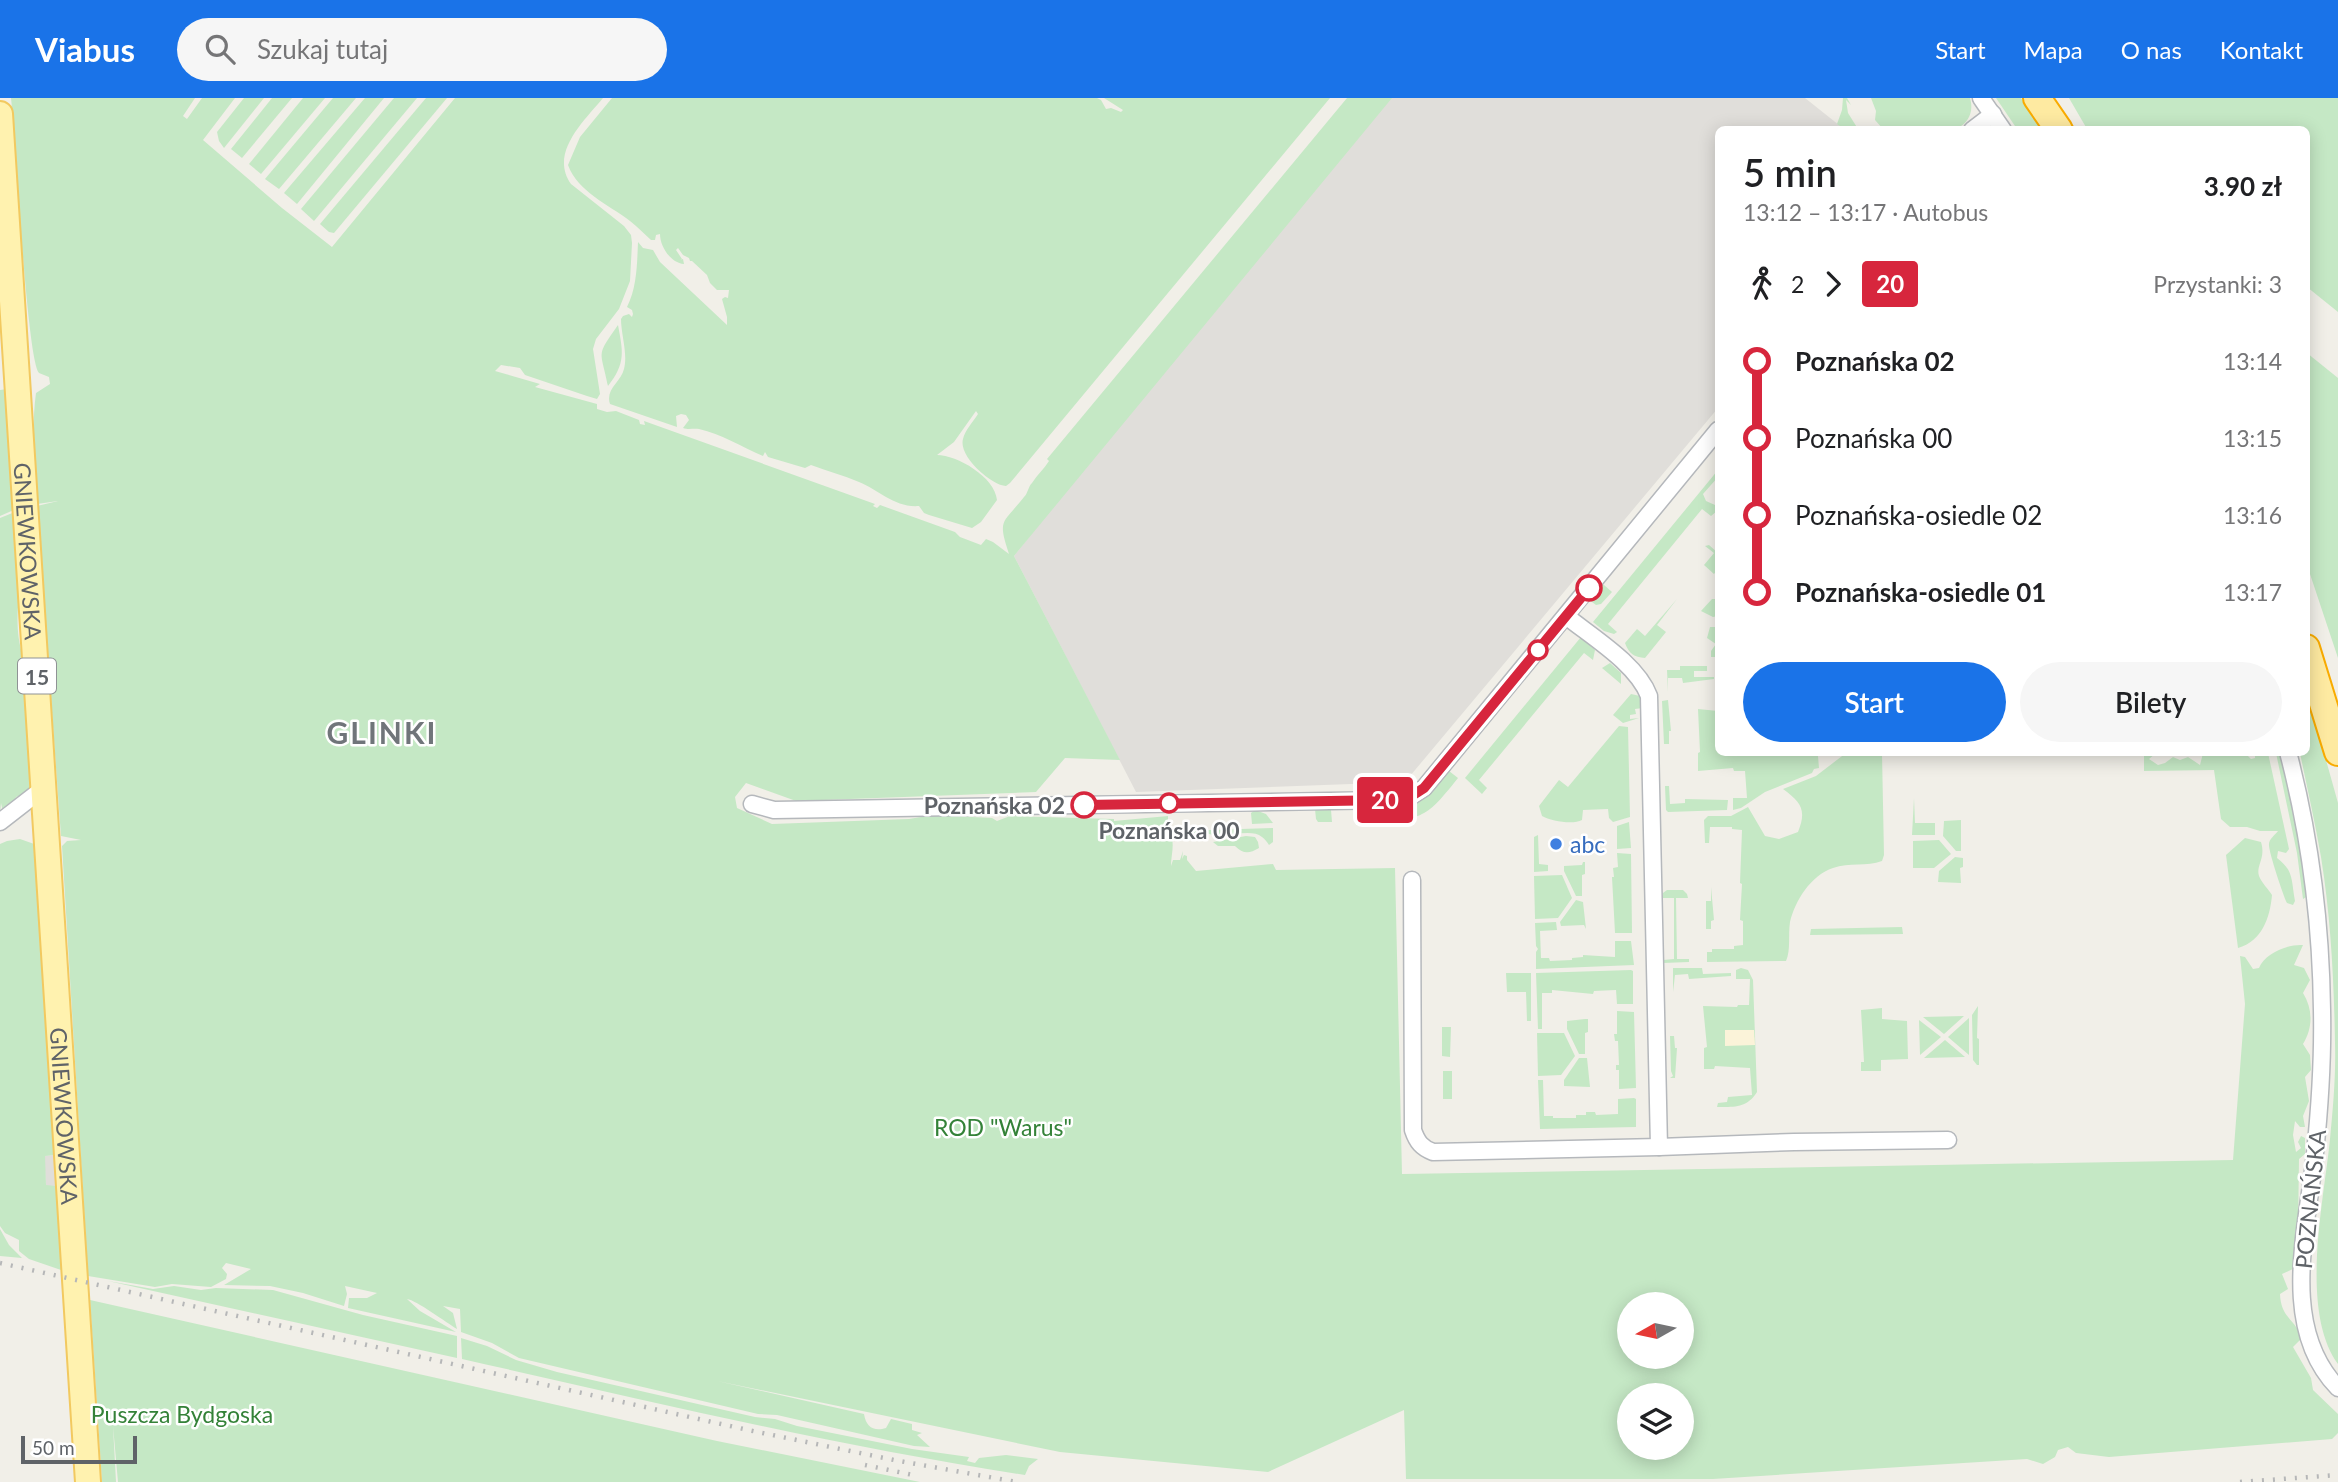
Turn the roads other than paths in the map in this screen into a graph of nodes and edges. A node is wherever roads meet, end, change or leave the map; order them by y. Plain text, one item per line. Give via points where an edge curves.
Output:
1 (1981, 98) edge
2 (2037, 98) edge
3 (0, 114) edge
4 (1993, 114) junction
5 (1977, 126) edge
6 (2000, 126) edge
7 (2056, 126) edge
8 (1715, 434) edge
9 (1566, 616) junction
10 (2310, 661) edge
11 (2338, 752) edge
12 (2289, 756) edge
13 (45, 787) junction
14 (752, 804) dead end
15 (0, 822) edge
16 (1412, 880) dead end
17 (1948, 1140) dead end
18 (1659, 1147) junction
19 (2338, 1388) edge
20 (88, 1482) edge

1 - 4 street
2 - 7 highway
3 - 13 main road, GNIEWKOWSKA / 15
4 - 5 street
4 - 6 street
8 - 9 street
9 - 14 street via 1424,788 1405,799 774,810
9 - 18 street via 1632,671 1649,696
10 - 11 highway
12 - 19 street, POZNAŃSKA via 2311,865 2322,1009 2320,1103 2302,1298 2312,1346
13 - 15 street
13 - 20 main road, GNIEWKOWSKA / 15
16 - 18 street via 1416,1140 1433,1152
17 - 18 street

